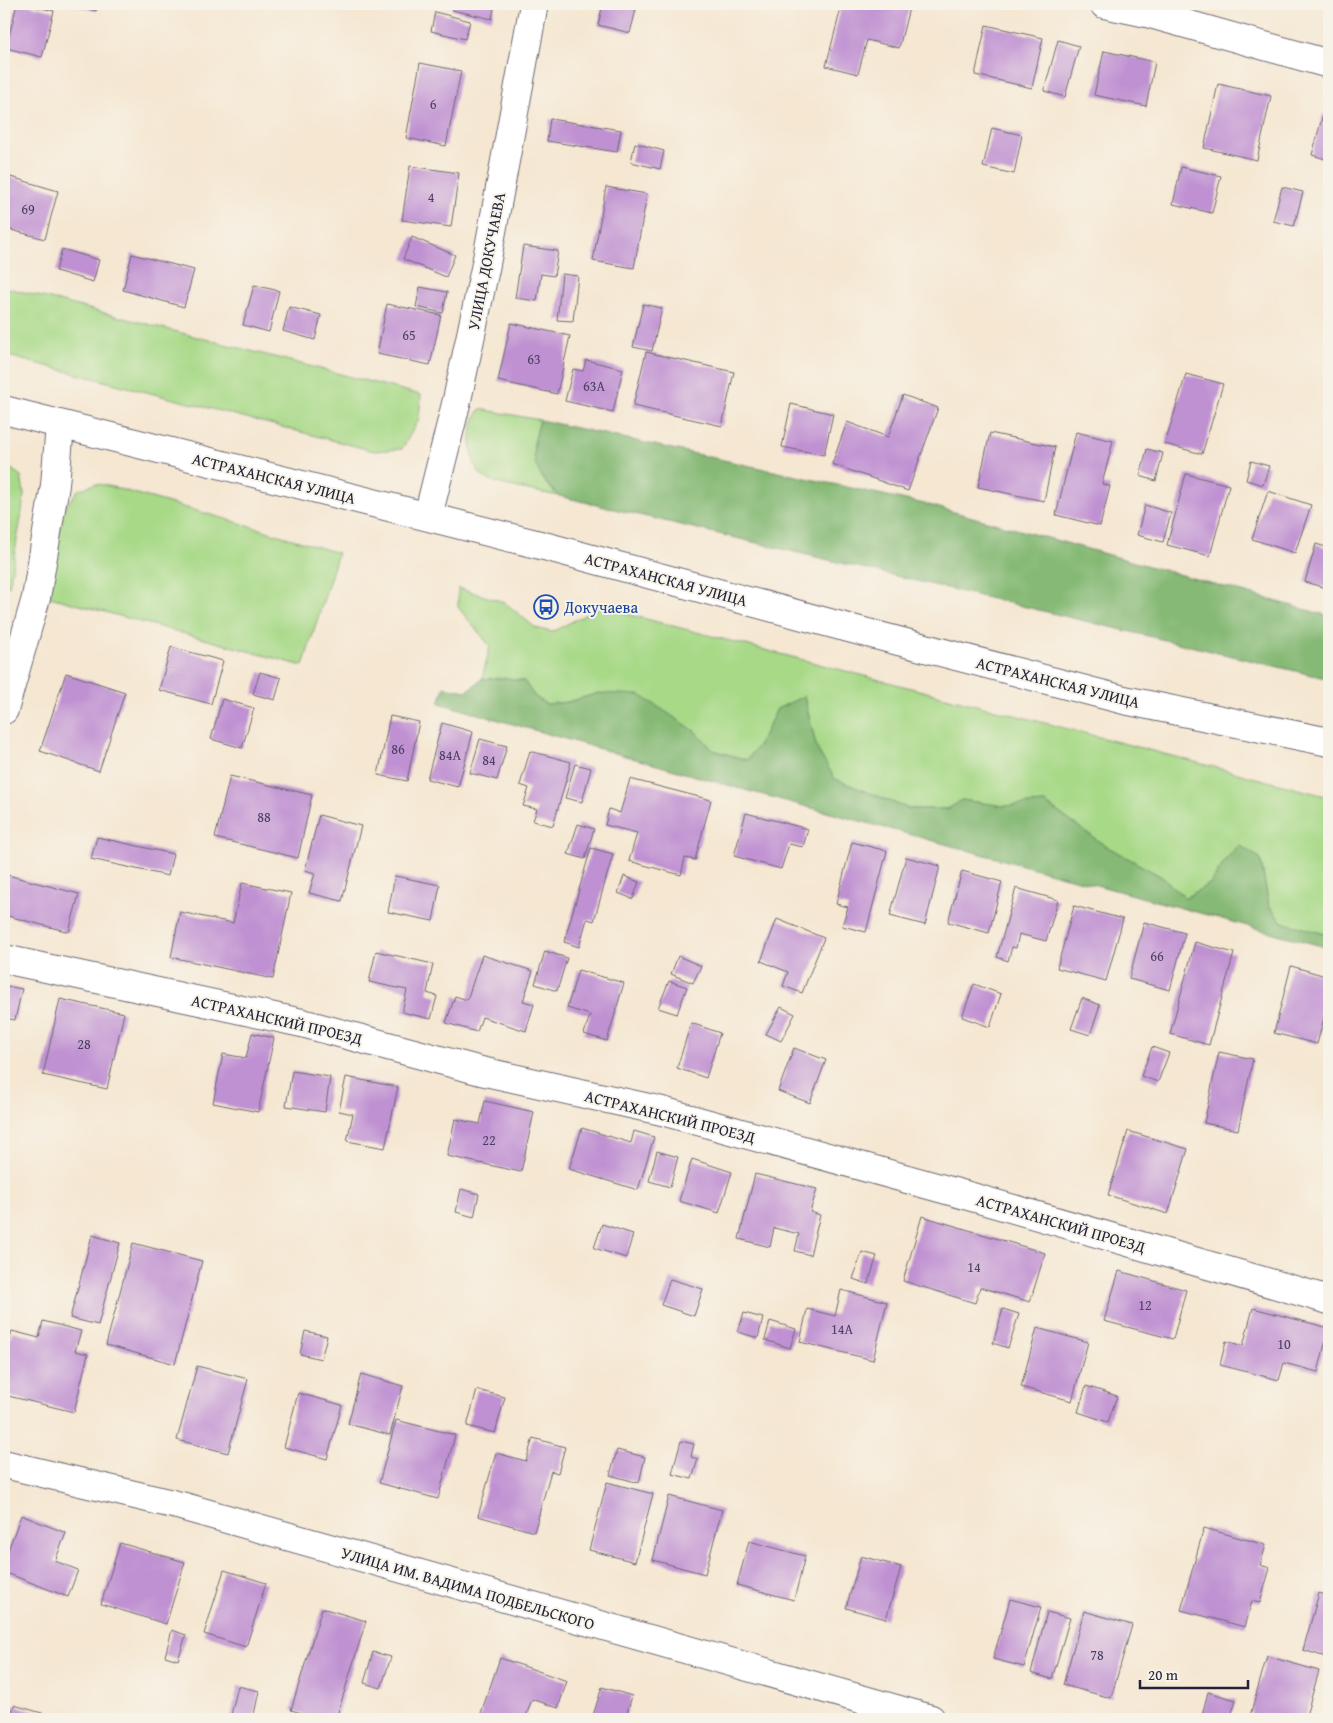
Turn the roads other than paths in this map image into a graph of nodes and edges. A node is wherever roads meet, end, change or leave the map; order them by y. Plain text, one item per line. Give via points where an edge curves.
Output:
1 (534, 4) edge
2 (1104, 4) edge
3 (1329, 64) edge
4 (4, 410) edge
5 (60, 424) junction
6 (428, 516) junction
7 (4, 710) edge
8 (1329, 742) edge
9 (4, 959) edge
10 (1329, 1300) edge
11 (4, 1464) edge
12 (931, 1719) edge

1 - 6 street, УЛИЦА ДОКУЧАЕВА via 486,264
2 - 3 street
4 - 5 street, АСТРАХАНСКАЯ УЛИЦА
5 - 6 street, АСТРАХАНСКАЯ УЛИЦА
5 - 7 street via 56,485 36,598
6 - 8 street, АСТРАХАНСКАЯ УЛИЦА via 1124,700
9 - 10 street, АСТРАХАНСКИЙ ПРОЕЗД via 302,1023 481,1071 662,1111
11 - 12 street, УЛИЦА ИМ. ВАДИМА ПОДБЕЛЬСКОГО via 181,1506

